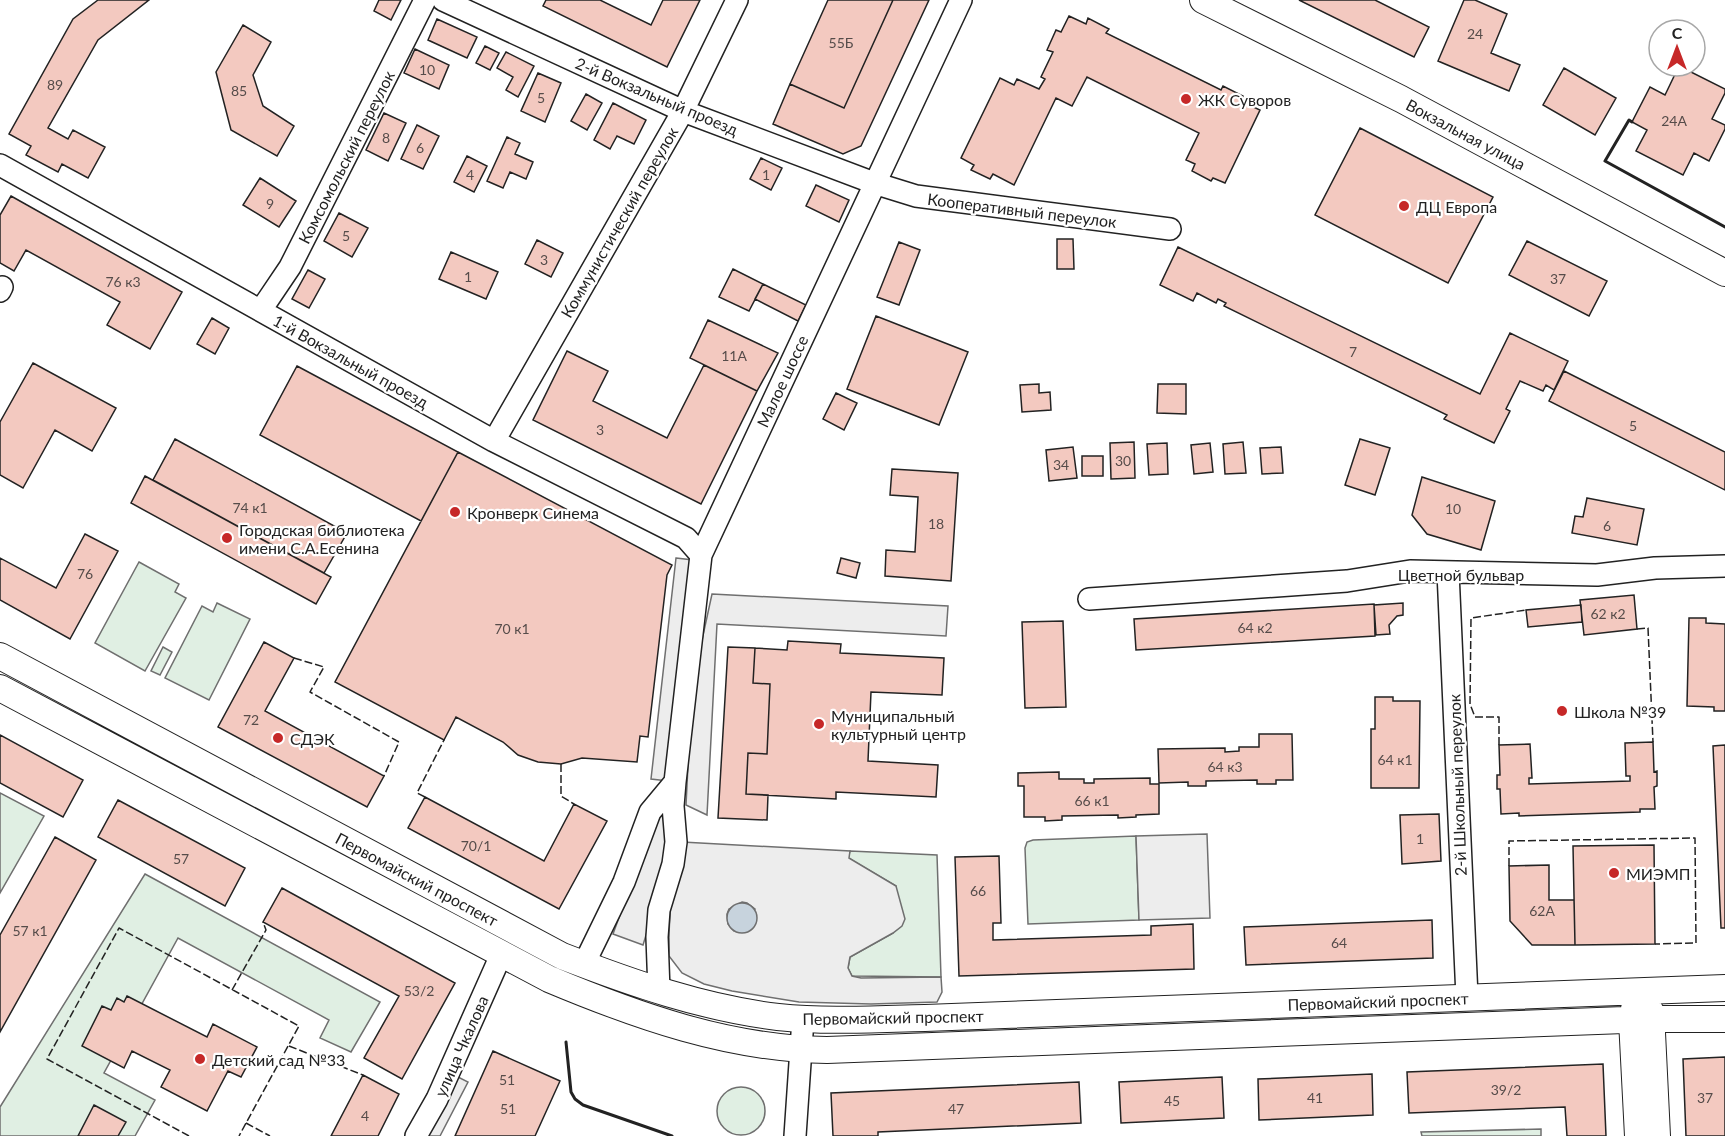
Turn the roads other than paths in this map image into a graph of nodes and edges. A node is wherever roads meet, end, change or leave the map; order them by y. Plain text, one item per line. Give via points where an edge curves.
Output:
1 (425, 0) edge
2 (443, 0) edge
3 (737, 0) edge
4 (961, 0) edge
5 (1203, 0) edge
6 (683, 111) junction
7 (0, 165) edge
8 (874, 183) junction
9 (1170, 229) dead end
10 (1725, 273) edge
11 (261, 310) junction
12 (494, 441) junction
13 (701, 555) junction
14 (1725, 566) edge
15 (1448, 572) junction
16 (1089, 599) dead end
17 (0, 656) edge
18 (0, 688) edge
19 (675, 782) junction
20 (501, 955) junction
21 (584, 964) junction
22 (1725, 988) edge
23 (659, 991) junction
24 (1467, 997) junction
25 (1642, 1005) junction
26 (802, 1019) junction
27 (1725, 1019) edge
28 (801, 1049) junction
29 (416, 1136) edge
30 (795, 1136) edge
31 (1638, 1136) edge
32 (1657, 1136) edge

1 - 11 street, Комсомольский переулок via 290,267
2 - 6 street, 2-й Вокзальный проезд
3 - 6 street, Коммунистический переулок
4 - 8 street, Малое шоссе
5 - 10 main road, Вокзальная улица via 1411,105
6 - 8 street, 2-й Вокзальный проезд
6 - 12 street, Коммунистический переулок
7 - 11 street, 1-й Вокзальный проезд
8 - 9 street, Кооперативный переулок via 916,196
8 - 13 street, Малое шоссе
11 - 12 street, 1-й Вокзальный проезд
12 - 13 street, 1-й Вокзальный проезд via 686,538
13 - 19 street, Малое шоссе
14 - 15 street, Цветной бульвар via 1597,575
15 - 16 street, Цветной бульвар via 1410,571 1347,581
15 - 24 street, 2-й Школьный переулок
17 - 21 main road, Первомайский проспект via 513,931
18 - 20 main road, Первомайский проспект
19 - 21 street via 650,812 624,882
19 - 23 street, Малое шоссе via 676,842 659,910
20 - 28 main road, Первомайский проспект via 597,999 666,1023 741,1041
20 - 29 street, улица Чкалова via 437,1099
21 - 23 main road, Первомайский проспект
22 - 25 main road, Первомайский проспект
23 - 26 main road, Первомайский проспект via 744,1011
24 - 25 main road, Первомайский проспект
24 - 26 main road, Первомайский проспект via 924,1018
25 - 27 main road, Первомайский проспект
25 - 28 main road, Первомайский проспект via 917,1047
25 - 31 main road
25 - 32 main road
26 - 28 street
28 - 30 street

